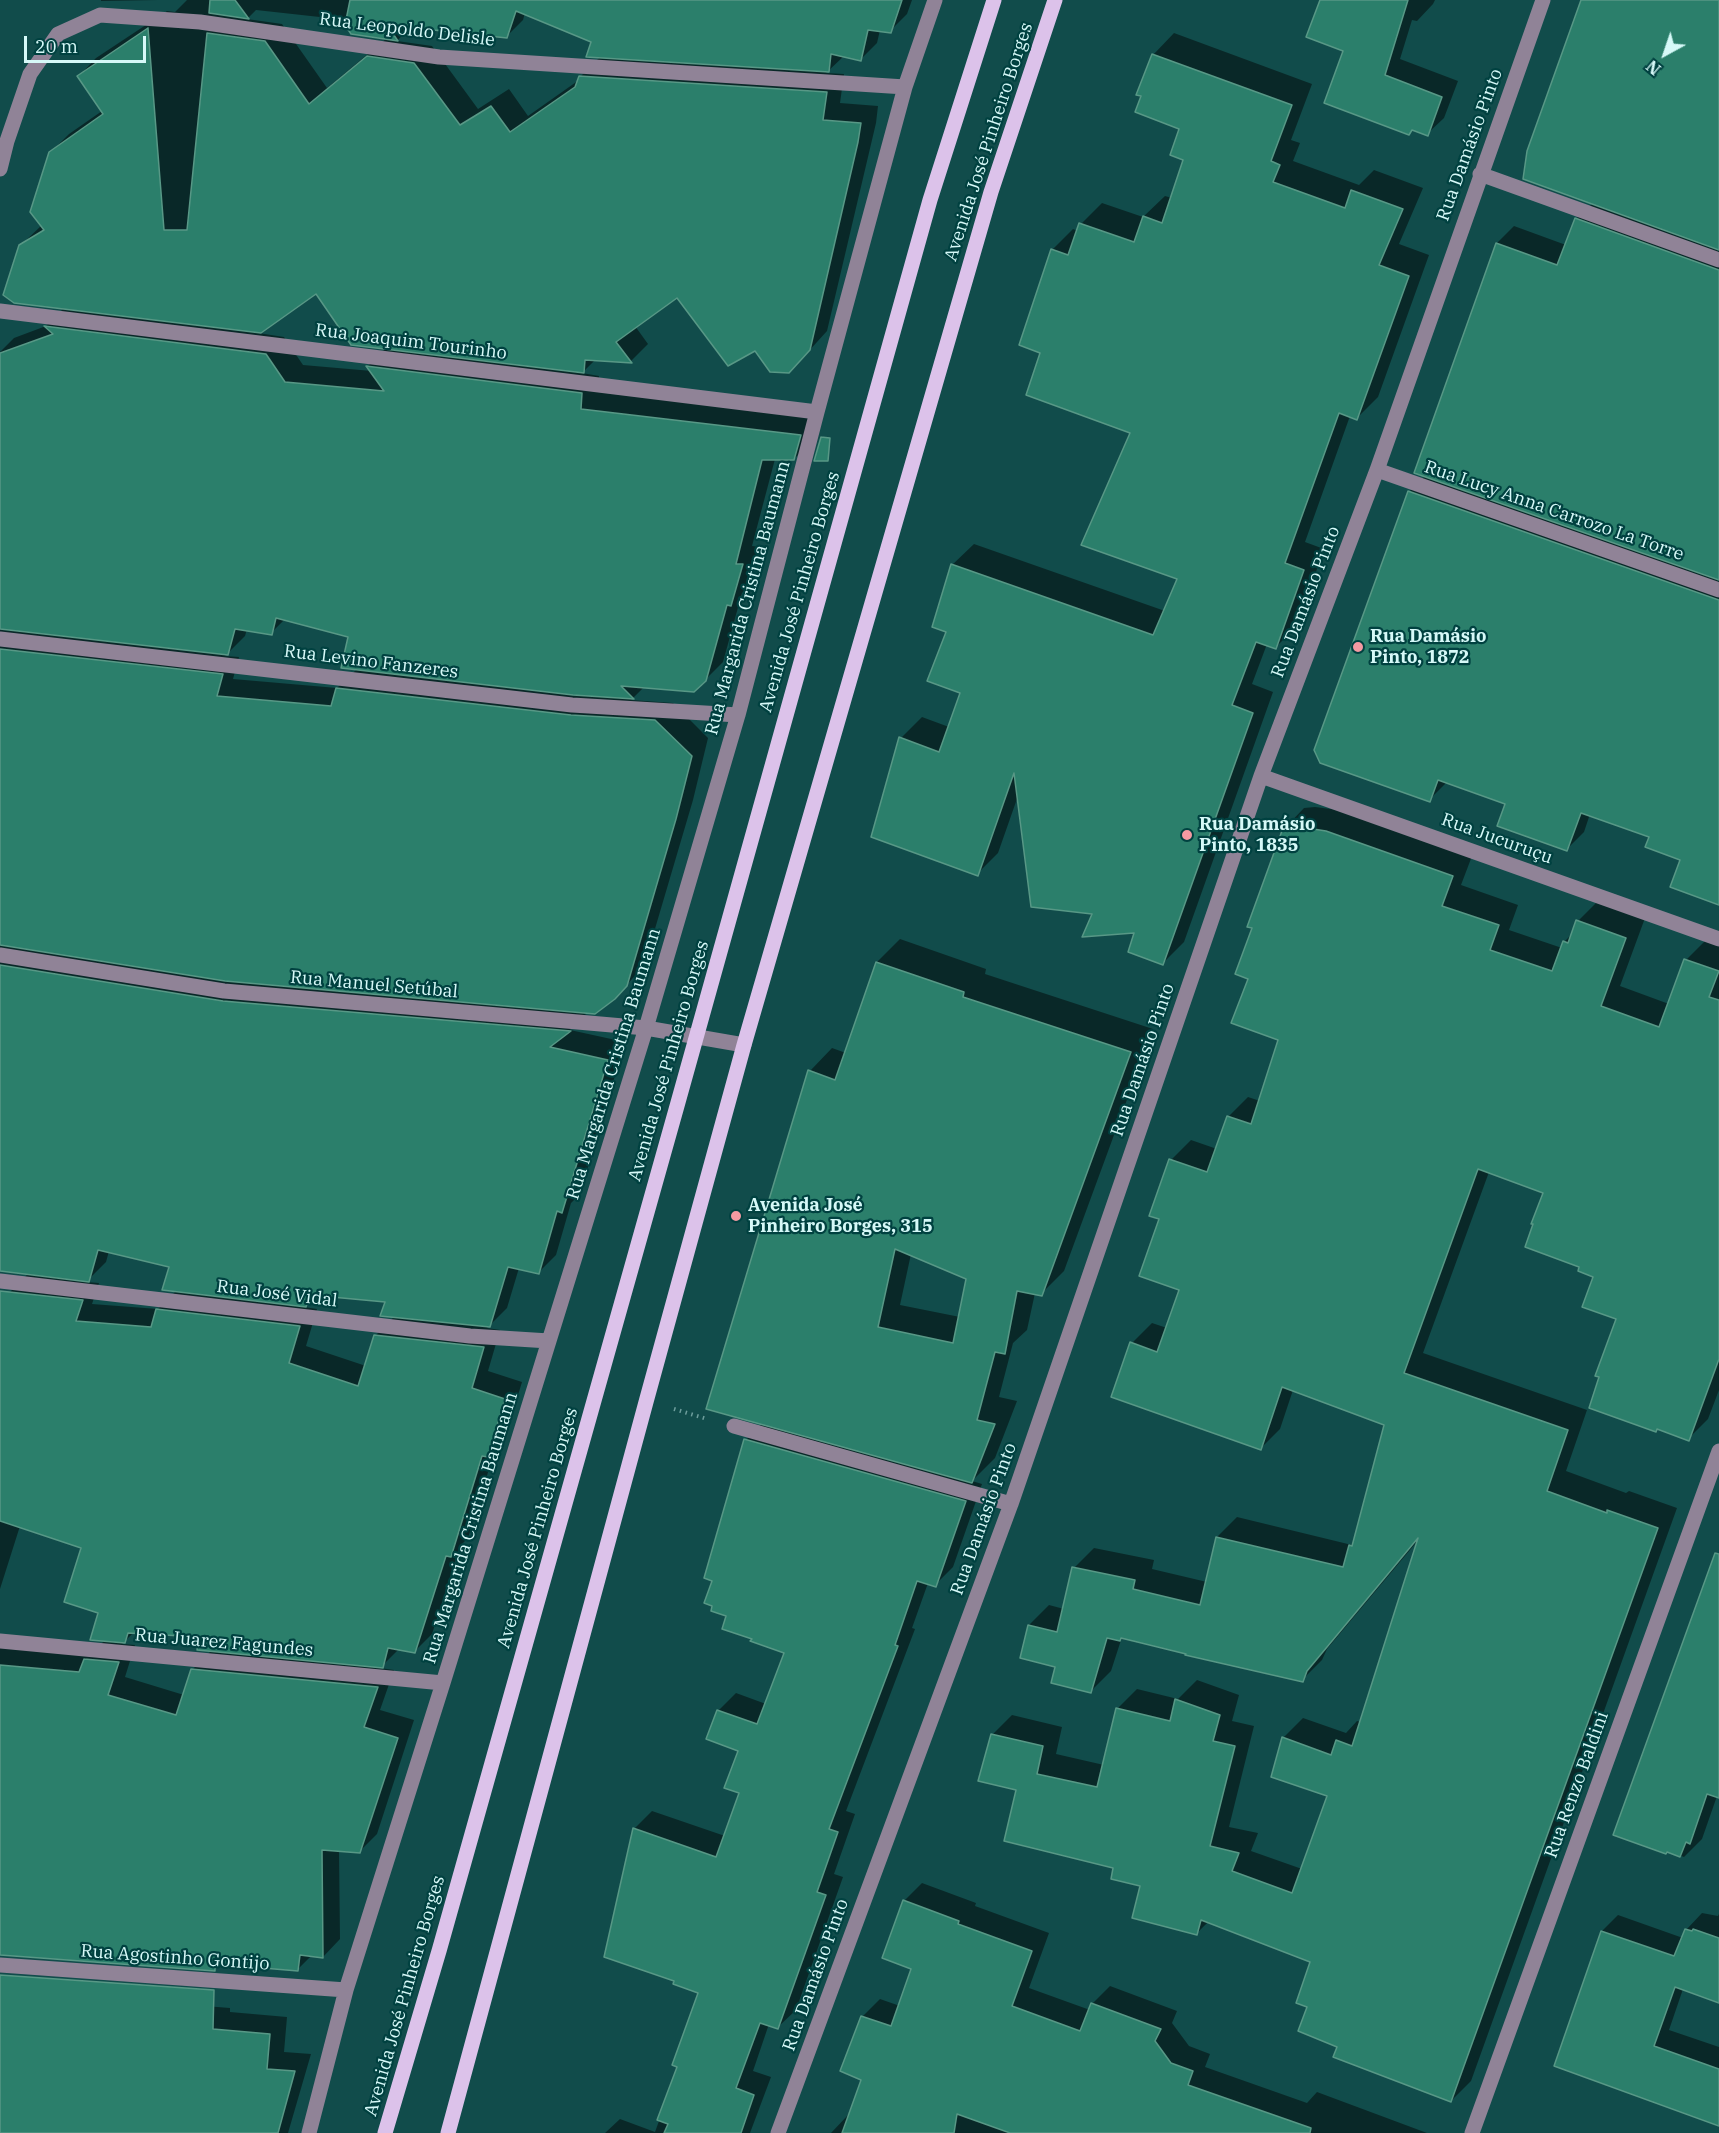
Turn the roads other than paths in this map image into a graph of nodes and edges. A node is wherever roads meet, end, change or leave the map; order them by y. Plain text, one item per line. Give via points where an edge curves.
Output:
1 (934, 0) edge
2 (994, 0) edge
3 (1054, 0) edge
4 (1543, 0) edge
5 (905, 87) junction
6 (0, 169) edge
7 (1480, 174) junction
8 (1719, 260) edge
9 (0, 312) edge
10 (817, 412) junction
11 (1377, 470) junction
12 (1719, 590) edge
13 (0, 639) edge
14 (738, 715) junction
15 (1261, 776) junction
16 (1719, 939) edge
17 (0, 955) edge
18 (646, 1028) junction
19 (696, 1037) junction
20 (744, 1045) junction
21 (0, 1281) edge
22 (549, 1341) junction
23 (734, 1426) road end
24 (1719, 1451) edge
25 (1011, 1504) junction
26 (0, 1641) edge
27 (443, 1683) junction
28 (0, 1965) edge
29 (346, 1990) junction
30 (309, 2133) edge
31 (386, 2133) edge
32 (448, 2133) edge
33 (778, 2133) edge
34 (1472, 2133) edge

1 - 5 street, Rua Margarida Cristina Baumann
2 - 19 main road, Avenida José Pinheiro Borges via 930,200
3 - 20 main road, Avenida José Pinheiro Borges via 991,192
4 - 7 street, Rua Damásio Pinto
5 - 6 street, Rua Leopoldo Delisle via 439,57 200,22 100,15 58,34 30,74
5 - 10 street, Rua Margarida Cristina Baumann
7 - 8 street
7 - 11 street, Rua Damásio Pinto
9 - 10 street, Rua Joaquim Tourinho
10 - 14 street, Rua Margarida Cristina Baumann
11 - 12 street, Rua Lucy Anna Carrozo La Torre
11 - 15 street, Rua Damásio Pinto
13 - 14 street, Rua Levino Fanzeres via 572,705
14 - 18 street, Rua Margarida Cristina Baumann
15 - 16 street, Rua Jucuruçu
15 - 25 street, Rua Damásio Pinto
17 - 18 street, Rua Manuel Setúbal via 224,991
18 - 19 street, Rua Manuel Setúbal
18 - 22 street, Rua Margarida Cristina Baumann
19 - 20 street, Rua Manuel Setúbal
19 - 31 main road, Avenida José Pinheiro Borges
20 - 32 main road, Avenida José Pinheiro Borges
21 - 22 street, Rua José Vidal via 470,1336
22 - 27 street, Rua Margarida Cristina Baumann
23 - 25 street
24 - 34 street, Rua Renzo Baldini
25 - 33 street, Rua Damásio Pinto
26 - 27 street, Rua Juarez Fagundes
27 - 29 street, Rua Margarida Cristina Baumann
28 - 29 street, Rua Agostinho Gontijo
29 - 30 street, Rua Margarida Cristina Baumann

